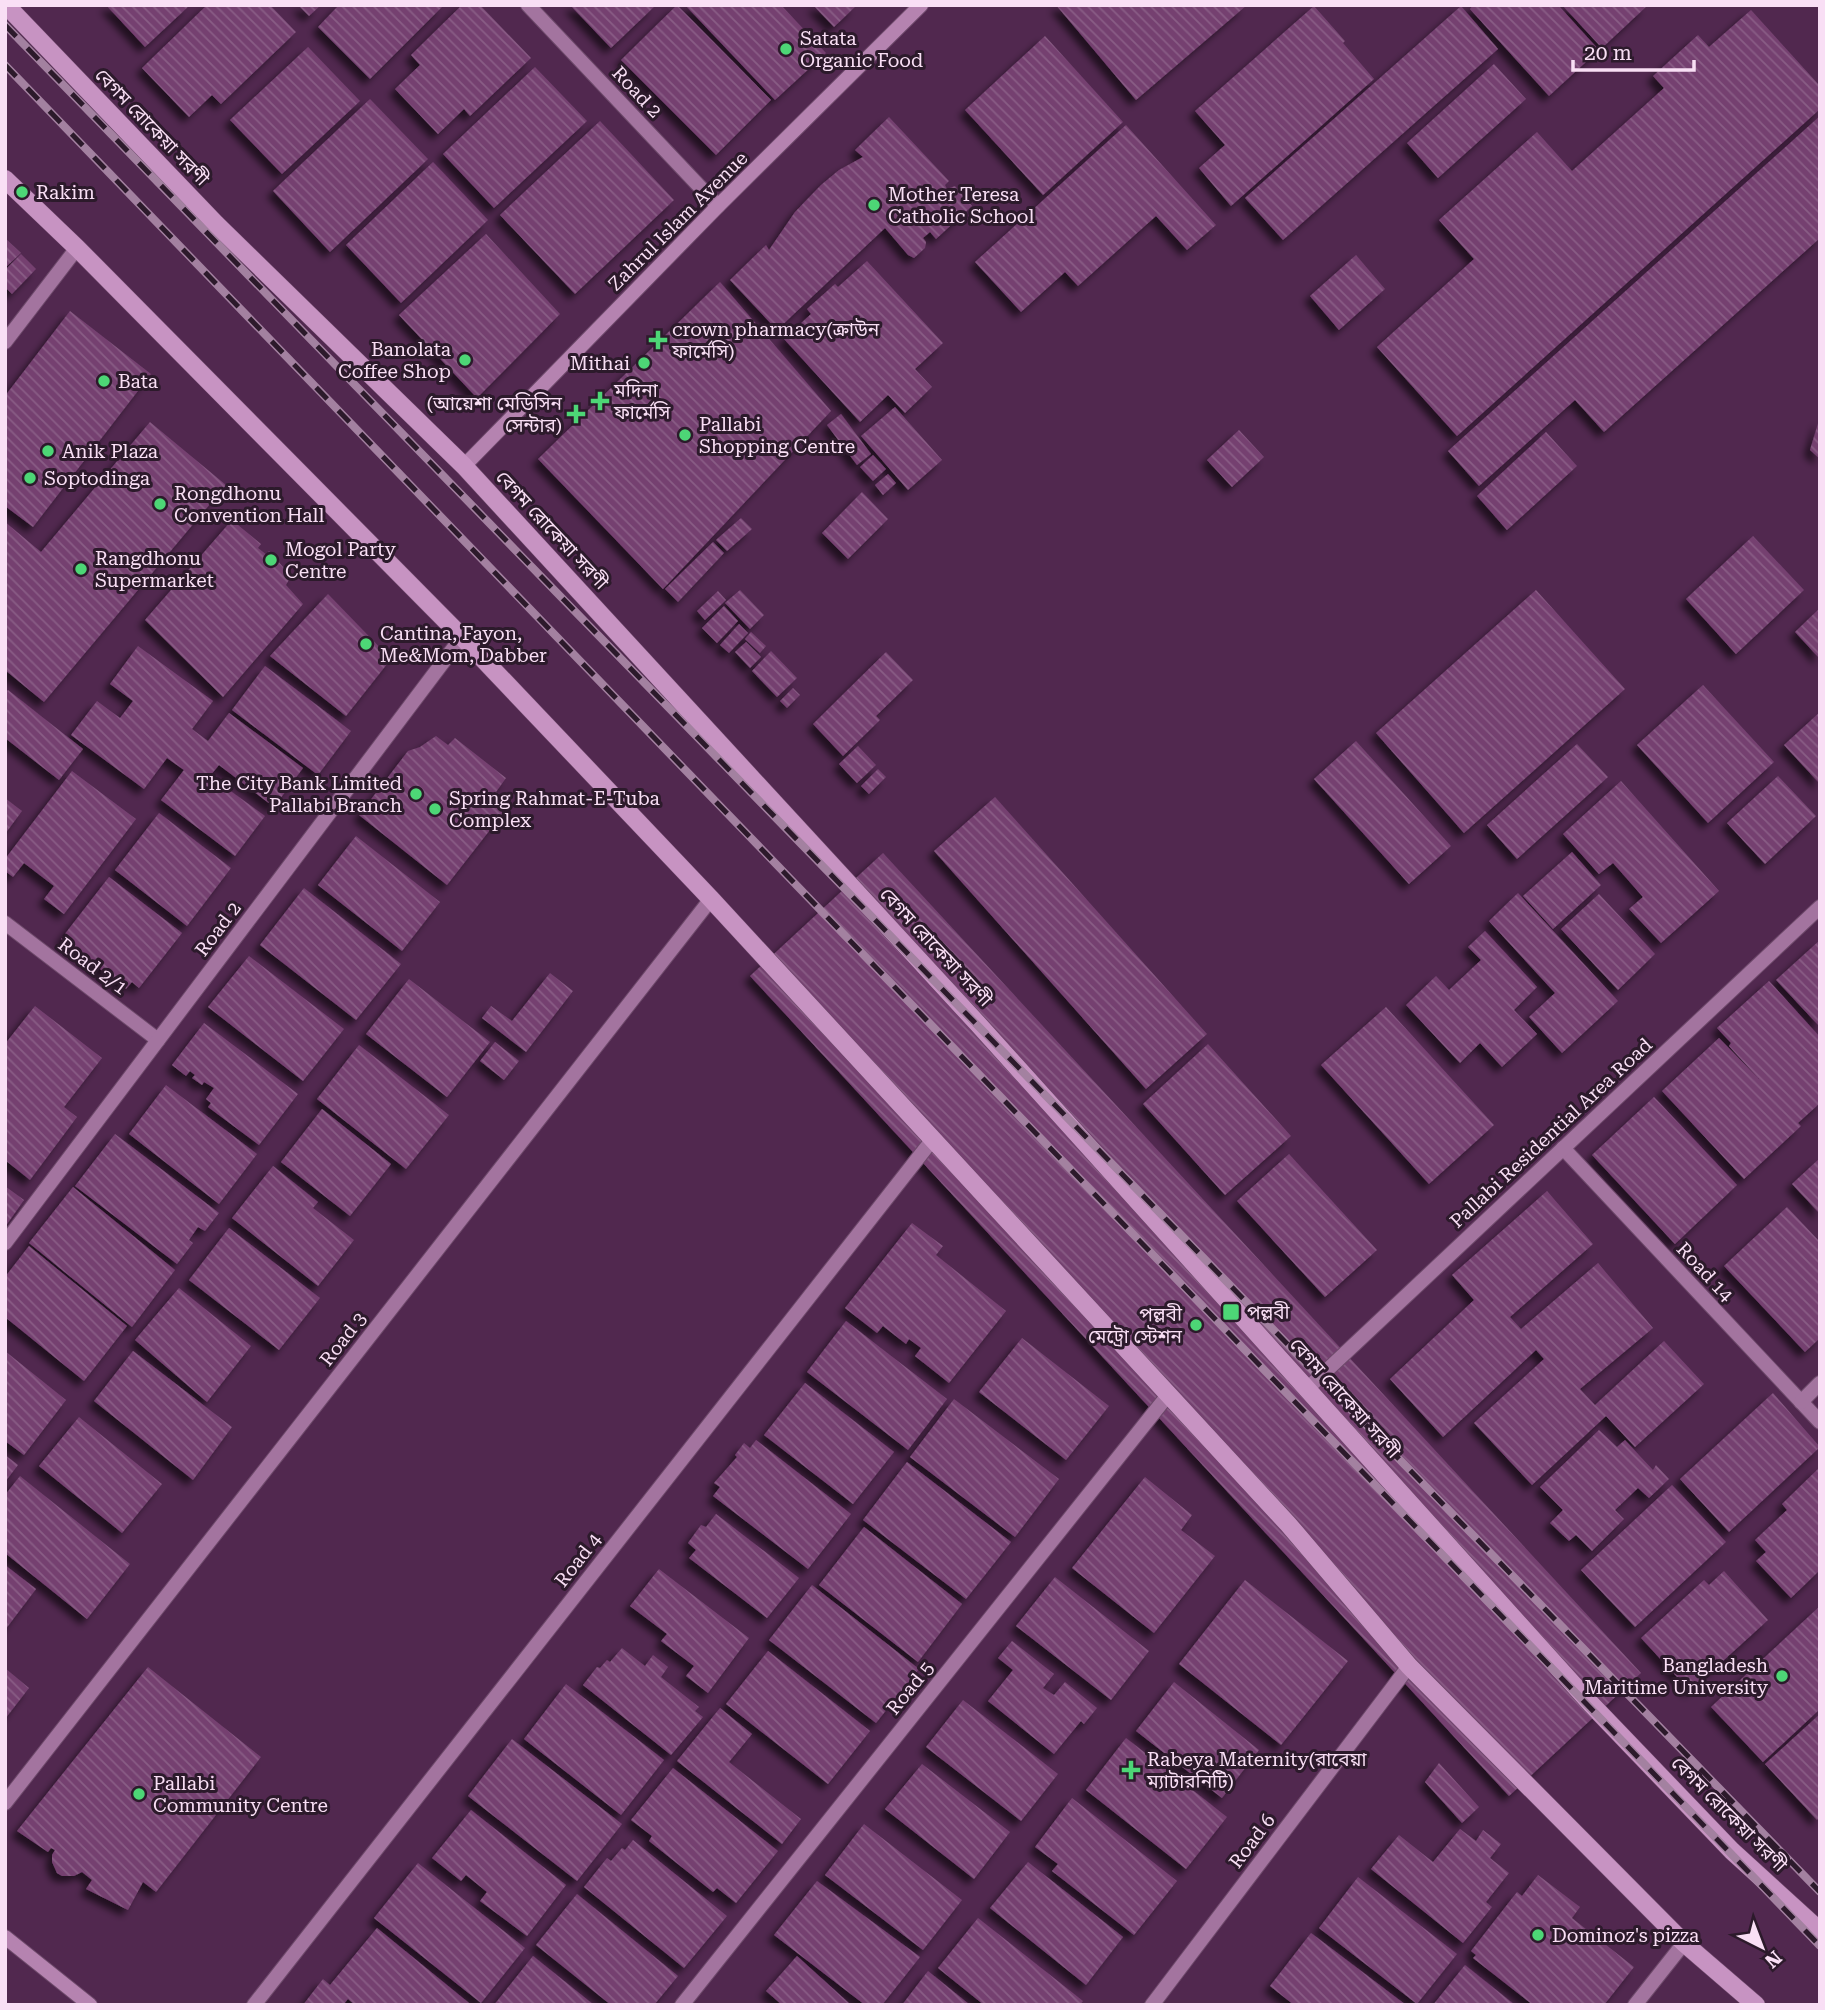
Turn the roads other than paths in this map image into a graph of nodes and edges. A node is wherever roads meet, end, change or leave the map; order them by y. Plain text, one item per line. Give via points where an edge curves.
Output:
1 (6, 5) edge
2 (528, 5) edge
3 (921, 5) edge
4 (5, 179) edge
5 (718, 206) junction
6 (77, 248) junction
7 (5, 342) edge
8 (464, 466) junction
9 (462, 637) junction
10 (711, 899) junction
11 (1820, 907) edge
12 (5, 923) edge
13 (158, 1040) junction
14 (933, 1139) junction
15 (1563, 1148) junction
16 (5, 1243) edge
17 (1820, 1383) edge
18 (1308, 1388) junction
19 (1168, 1395) junction
20 (1801, 1402) junction
21 (1820, 1422) edge
22 (1409, 1666) junction
23 (5, 1803) edge
24 (1820, 1931) edge
25 (5, 1937) edge
26 (1684, 1943) junction
27 (90, 2005) edge
28 (254, 2005) edge
29 (682, 2005) edge
30 (1152, 2005) edge
31 (1635, 2005) edge
32 (1756, 2005) edge

1 - 8 main road, বেগম রোকেয়া সরণী via 216,224
2 - 5 street, Road 2
3 - 5 street, Zahrul Islam Avenue
4 - 6 main road
5 - 8 street, Zahrul Islam Avenue
6 - 7 street
6 - 9 main road
8 - 18 main road, বেগম রোকেয়া সরণী
9 - 10 main road
9 - 13 street, Road 2
10 - 14 main road
10 - 23 street, Road 3
11 - 15 street, Pallabi Residential Area Road
12 - 13 street, Road 2/1
13 - 16 street, Road 2
14 - 19 main road
14 - 28 street, Road 4
15 - 18 street, Pallabi Residential Area Road
15 - 20 street, Road 14
17 - 20 street
18 - 24 main road, বেগম রোকেয়া সরণী via 1591,1704 1732,1851
19 - 22 main road via 1288,1524
19 - 29 street, Road 5
20 - 21 street, Road 14
22 - 26 main road
22 - 30 street, Road 6
25 - 27 street
26 - 31 street
26 - 32 main road

